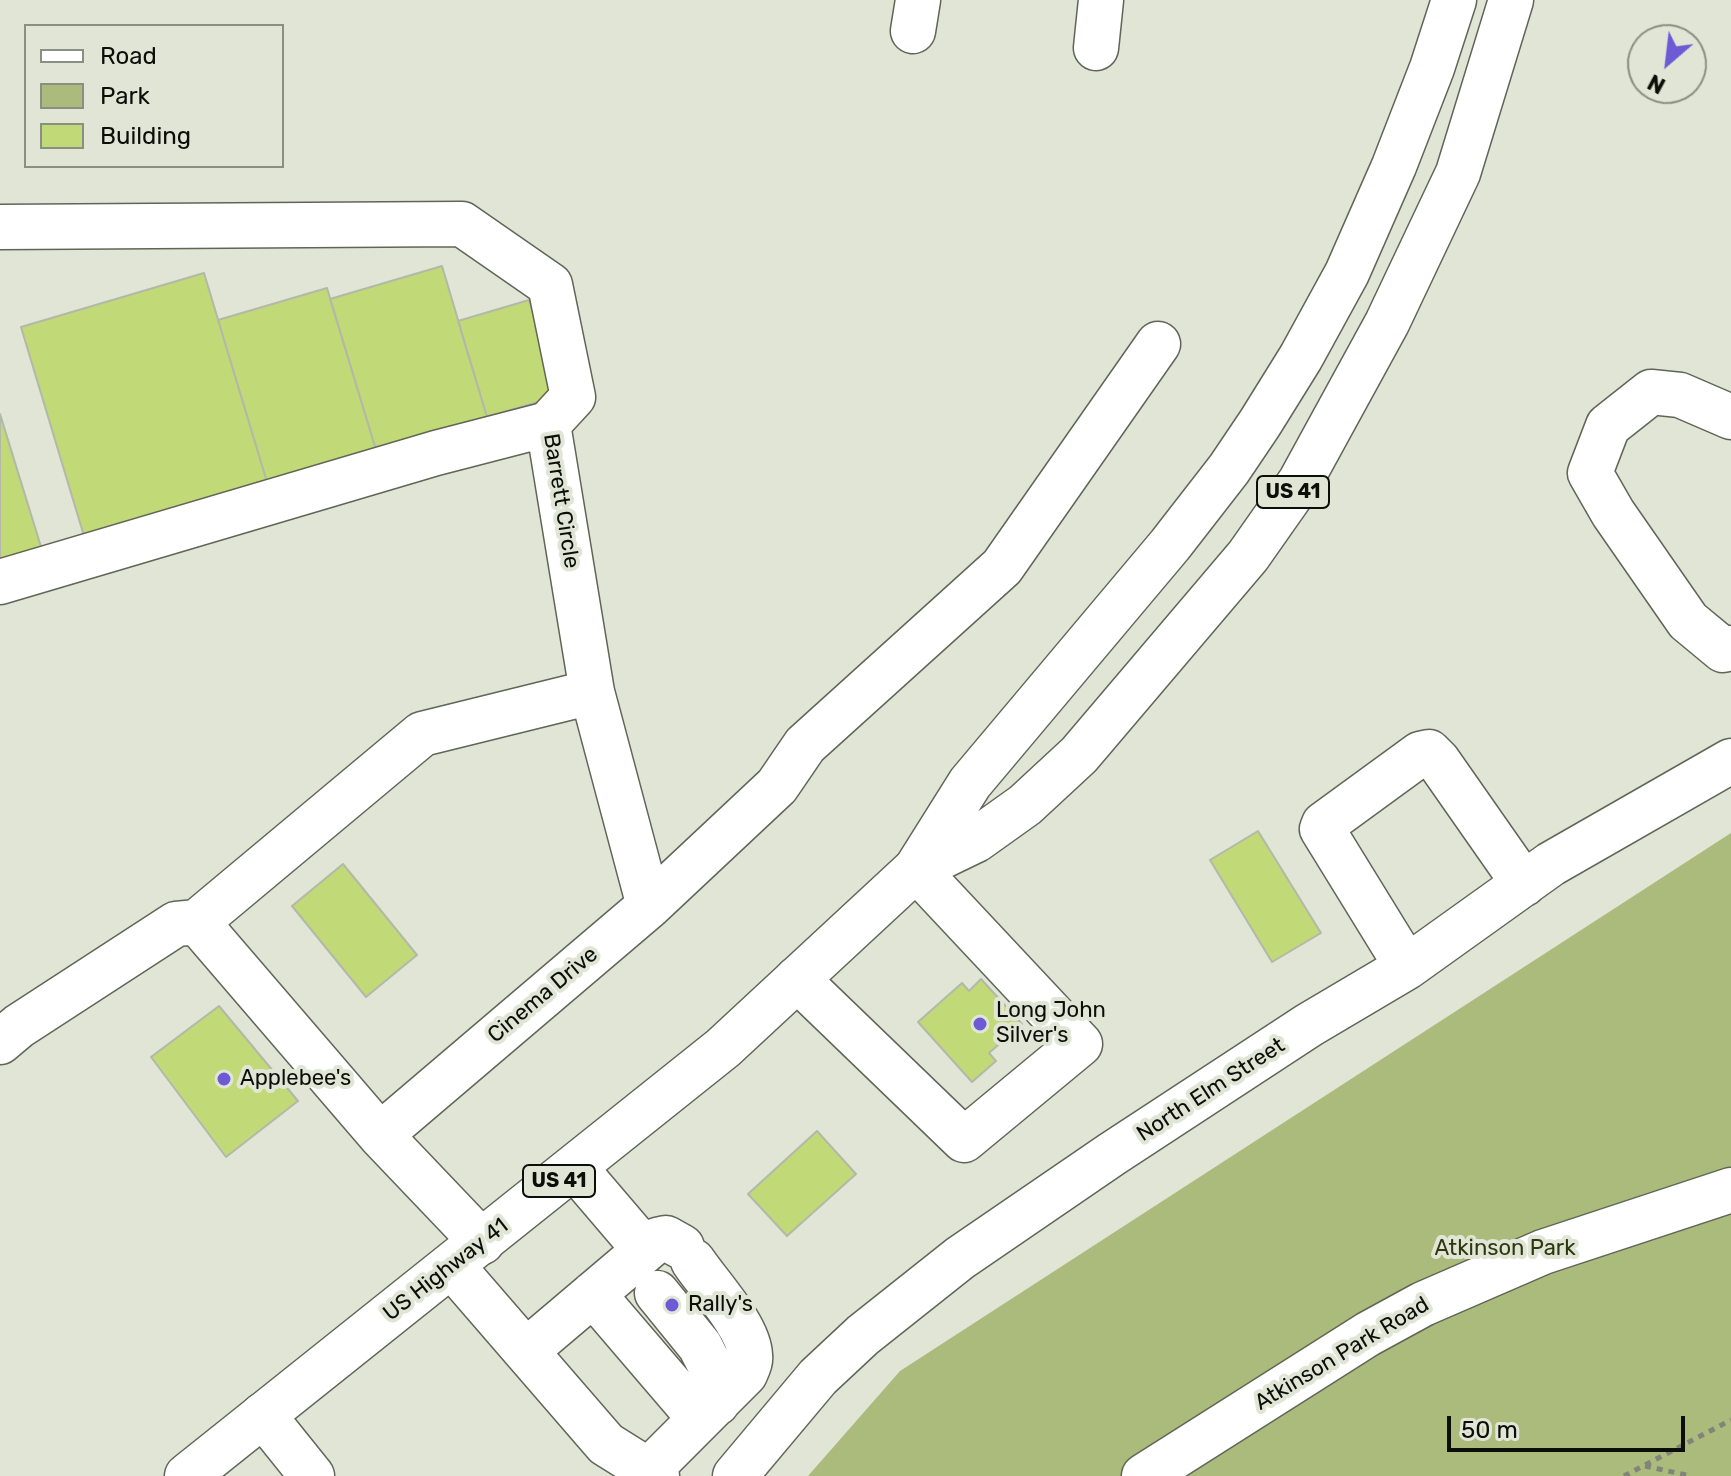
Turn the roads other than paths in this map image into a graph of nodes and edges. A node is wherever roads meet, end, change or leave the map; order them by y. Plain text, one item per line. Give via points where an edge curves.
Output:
1 (1101, 0) edge
2 (1454, 0) edge
3 (1511, 0) edge
4 (1096, 48) dead end
5 (0, 227) edge
6 (1158, 344) dead end
7 (1731, 417) edge
8 (548, 424) junction
9 (0, 582) edge
10 (1731, 648) edge
11 (592, 692) junction
12 (1731, 761) edge
13 (916, 869) junction
14 (1524, 884) junction
15 (649, 906) junction
16 (197, 922) junction
17 (1407, 967) junction
18 (797, 979) junction
19 (0, 1042) edge
20 (380, 1135) junction
21 (575, 1168) junction
22 (1731, 1190) edge
23 (467, 1254) junction
24 (658, 1265) junction
25 (593, 1294) junction
26 (526, 1351) junction
27 (708, 1411) junction
28 (263, 1415) junction
29 (197, 1473) edge
30 (652, 1473) edge
31 (312, 1476) edge
32 (735, 1476) edge
33 (1144, 1476) edge

1 - 4 main road
2 - 13 main road, US 41 via 1394,166 1347,273 1268,410 1170,545 970,783
3 - 13 main road, US 41 via 1458,173 1387,323 1300,482 1248,556 1079,755 976,840
5 - 8 main road, Barrett Circle via 462,224 550,285 573,397
6 - 15 main road, Cinema Drive via 1002,567 805,745 777,786
7 - 10 main road via 1680,395 1651,392 1608,426 1590,473 1688,621 1723,650
8 - 9 main road
8 - 11 main road, Barrett Circle
11 - 15 main road, Barrett Circle
11 - 16 main road via 422,734
12 - 14 main road, North Elm Street
13 - 18 main road, US Highway 41 / US 41
13 - 18 main road via 1080,1044 964,1140
14 - 17 main road, North Elm Street
14 - 17 main road via 1438,761 1429,752 1420,754 1322,829
15 - 20 main road, Cinema Drive
16 - 19 main road via 176,924
16 - 20 main road
17 - 32 main road, North Elm Street via 1112,1154 911,1295 818,1377
18 - 21 main road, US Highway 41 / US 41 via 723,1048
20 - 23 main road
21 - 23 main road, US Highway 41 / US 41
21 - 24 main road
22 - 33 main road, Atkinson Park Road via 1543,1252 1423,1304
23 - 26 main road
23 - 28 main road, US Highway 41 / US 41
24 - 25 main road
24 - 27 main road via 744,1332 750,1352 745,1374
25 - 26 main road
25 - 27 main road
26 - 30 main road via 606,1444
27 - 30 main road
28 - 29 main road, US Highway 41 / US 41
28 - 31 main road

